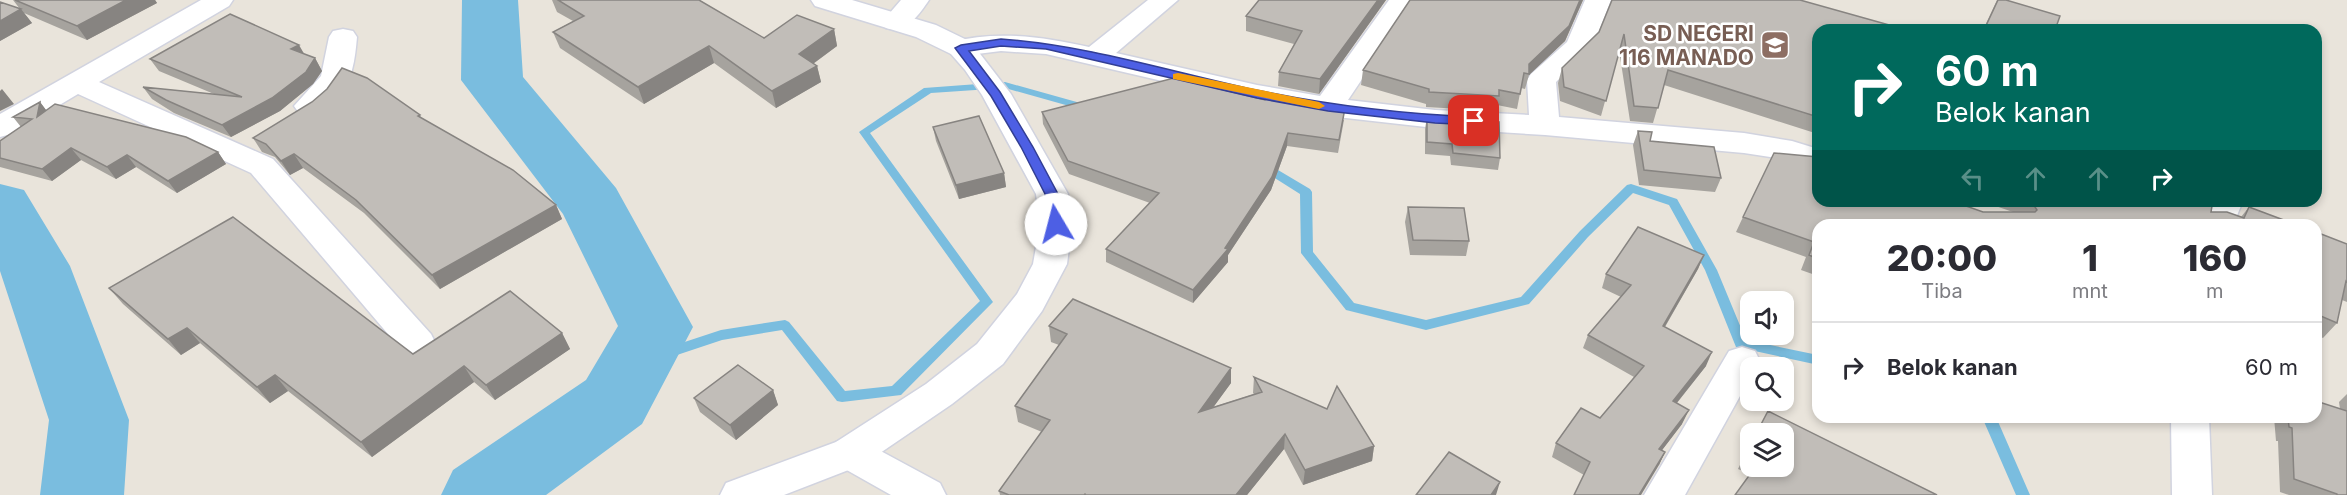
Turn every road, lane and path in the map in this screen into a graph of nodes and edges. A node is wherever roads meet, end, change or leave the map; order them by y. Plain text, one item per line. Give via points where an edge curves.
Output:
1 (220, 0) edge
2 (824, 0) edge
3 (916, 0) edge
4 (1165, 0) edge
5 (1402, 0) edge
6 (1598, 0) edge
7 (896, 22) junction
8 (343, 37) dead end
9 (968, 56) junction
10 (1094, 57) junction
11 (77, 83) junction
12 (1328, 107) junction
13 (289, 119) edge
14 (1545, 125) junction
15 (0, 127) edge
16 (261, 136) edge
17 (233, 152) junction
18 (1812, 157) edge
19 (418, 344) dead end
20 (1740, 364) edge
21 (2190, 423) edge
22 (850, 453) junction
23 (741, 495) edge
24 (926, 495) edge
25 (1664, 495) edge
26 (2192, 495) edge

1 - 11 street
2 - 7 street
3 - 7 street
4 - 10 street
5 - 12 street
6 - 14 street via 1579,46 1541,80
7 - 9 street via 926,32
8 - 13 street via 339,73 334,81
9 - 10 street via 1001,43
9 - 22 street via 996,94 1052,194 1056,224 1050,264 1030,302 990,354 939,394
10 - 12 street
11 - 15 street
11 - 17 street
12 - 14 street via 1435,119
14 - 18 street via 1744,143
16 - 17 street
17 - 19 street via 262,166
20 - 25 street
21 - 26 street
22 - 23 street
22 - 24 street

